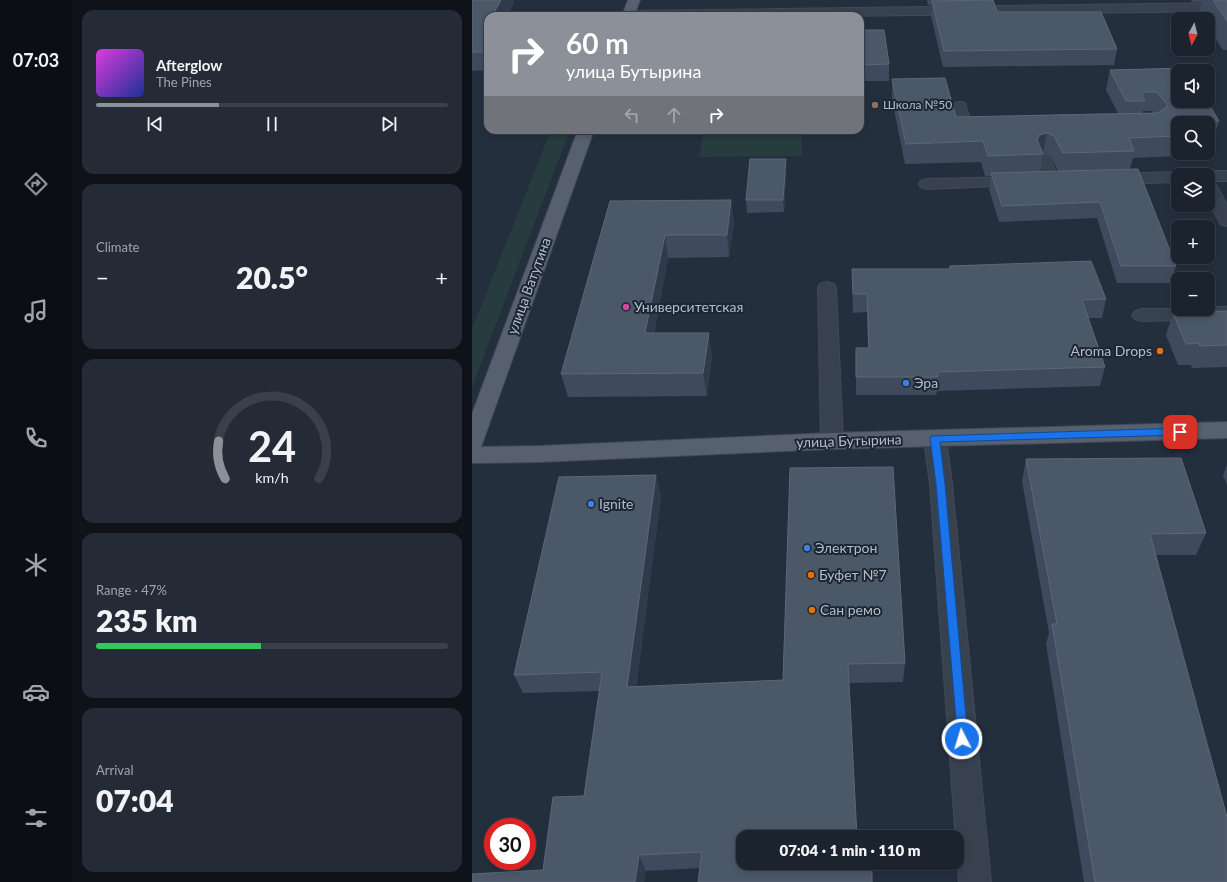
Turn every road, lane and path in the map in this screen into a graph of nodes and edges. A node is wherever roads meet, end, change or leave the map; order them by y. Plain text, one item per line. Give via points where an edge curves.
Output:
1 (634, 0) edge
2 (1227, 7) edge
3 (630, 12) edge
4 (864, 12) edge
5 (960, 106) dead end
6 (995, 130) edge
7 (585, 134) edge
8 (1043, 160) edge
9 (1215, 176) edge
10 (1227, 176) edge
11 (1171, 177) edge
12 (1099, 179) edge
13 (927, 184) dead end
14 (1215, 198) edge
15 (1227, 221) edge
16 (827, 288) dead end
17 (1227, 313) edge
18 (1142, 315) dead end
19 (1227, 430) edge
20 (935, 438) junction
21 (832, 442) junction
22 (472, 443) edge
23 (472, 455) edge
24 (975, 882) edge

1 - 3 main road
2 - 4 street
5 - 6 street via 966,131
7 - 22 main road, улица Ватутина
8 - 13 street via 1060,180
9 - 10 street
11 - 12 street
14 - 15 street
16 - 21 street
17 - 18 street
19 - 20 main road, улица Бутырина
20 - 21 main road, улица Бутырина
20 - 24 street
21 - 23 main road, улица Бутырина

